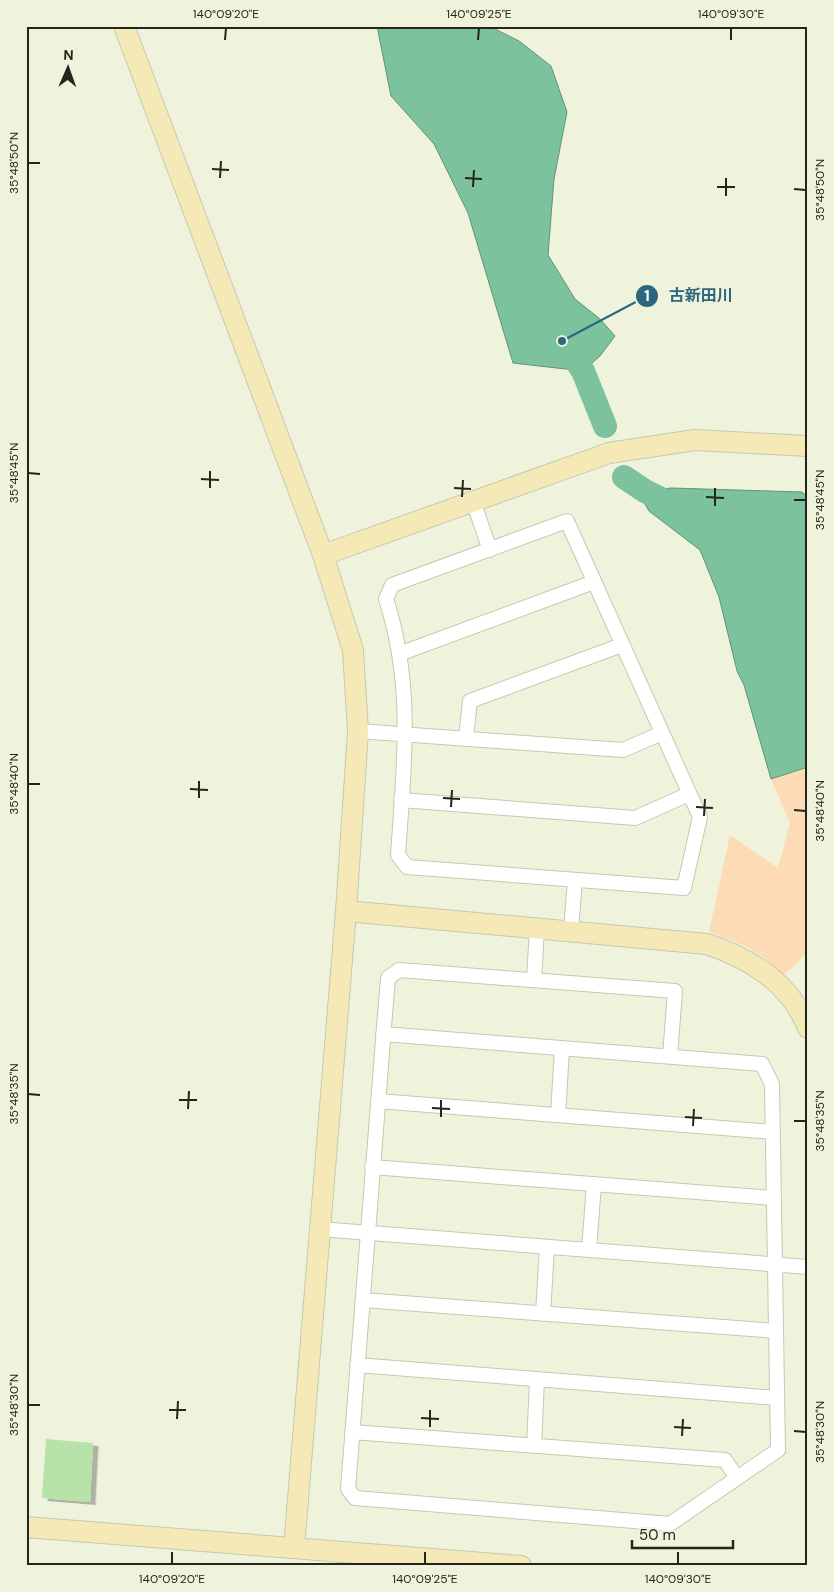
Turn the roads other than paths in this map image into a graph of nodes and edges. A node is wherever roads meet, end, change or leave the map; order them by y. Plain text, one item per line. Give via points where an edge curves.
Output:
1 (124, 26) edge
2 (808, 446) edge
3 (473, 502) junction
4 (490, 550) junction
5 (323, 555) junction
6 (594, 582) junction
7 (622, 645) junction
8 (399, 654) junction
9 (358, 731) junction
10 (662, 733) junction
11 (405, 734) junction
12 (466, 738) junction
13 (689, 794) junction
14 (402, 800) junction
15 (575, 880) junction
16 (346, 911) junction
17 (537, 928) junction
18 (571, 930) junction
19 (534, 980) junction
20 (808, 1028) edge
21 (383, 1034) junction
22 (562, 1049) junction
23 (670, 1056) junction
24 (378, 1101) junction
25 (558, 1115) junction
26 (773, 1132) junction
27 (372, 1167) junction
28 (594, 1184) junction
29 (773, 1198) junction
30 (319, 1229) junction
31 (368, 1233) junction
32 (547, 1247) junction
33 (589, 1250) junction
34 (775, 1265) junction
35 (808, 1267) edge
36 (363, 1300) junction
37 (543, 1314) junction
38 (776, 1331) junction
39 (357, 1365) junction
40 (537, 1380) junction
41 (777, 1398) junction
42 (352, 1432) junction
43 (534, 1446) junction
44 (737, 1478) junction
45 (26, 1527) edge
46 (294, 1548) junction
47 (521, 1566) edge

1 - 5 street
2 - 3 street via 695,440 609,453
3 - 4 street
3 - 5 street
4 - 6 street via 567,521
4 - 8 street via 392,585 386,599
5 - 9 street via 353,650
6 - 7 street
6 - 8 street
7 - 10 street
7 - 12 street via 470,701
8 - 11 street via 405,685
9 - 11 street
9 - 16 street
10 - 12 street via 623,750
10 - 13 street
11 - 12 street
11 - 14 street
13 - 14 street via 635,818
13 - 15 street via 700,817 684,888
14 - 15 street via 398,855 407,866
15 - 18 street
16 - 17 street
16 - 30 street
17 - 18 street
17 - 19 street
18 - 20 street via 681,940 732,952 755,964 774,980 798,1009
19 - 21 street via 399,970 388,978
19 - 23 street via 675,991
21 - 22 street
21 - 24 street
22 - 23 street
22 - 25 street
23 - 26 street via 762,1064 772,1084
24 - 25 street
24 - 27 street
25 - 26 street
26 - 29 street
27 - 28 street
27 - 31 street
28 - 29 street
28 - 33 street
29 - 34 street
30 - 31 street
30 - 46 street
31 - 32 street
31 - 36 street
32 - 33 street
32 - 37 street
33 - 34 street
34 - 35 street
34 - 38 street
36 - 37 street
36 - 39 street
37 - 38 street
38 - 41 street
39 - 40 street
39 - 42 street
40 - 41 street
40 - 43 street
41 - 44 street via 778,1450
42 - 43 street
42 - 44 street via 348,1489 355,1498 670,1524
43 - 44 street via 725,1460
45 - 46 street
46 - 47 street

